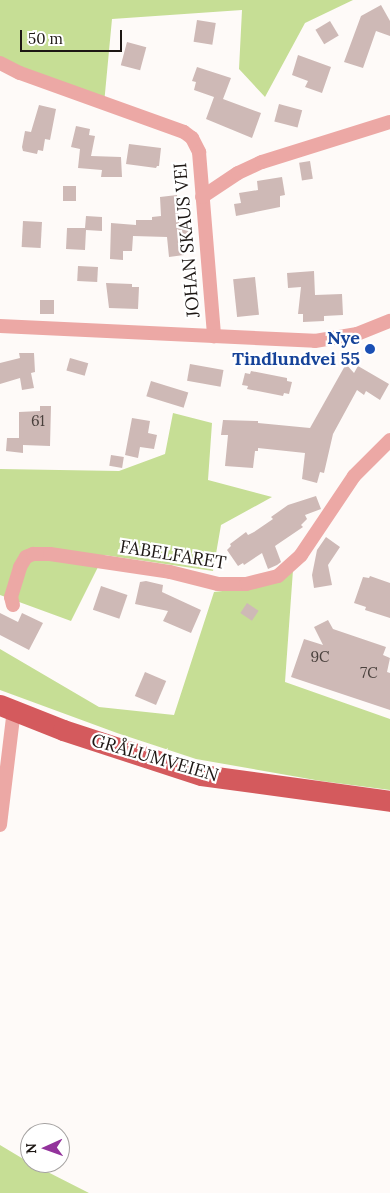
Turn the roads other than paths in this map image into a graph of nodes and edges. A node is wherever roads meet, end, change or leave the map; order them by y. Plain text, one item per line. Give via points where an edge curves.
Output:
1 (0, 64) edge
2 (390, 122) edge
3 (202, 197) junction
4 (389, 324) edge
5 (0, 326) edge
6 (214, 336) junction
7 (390, 440) edge
8 (13, 605) dead end
9 (7, 707) edge
10 (390, 801) edge
11 (0, 824) edge

1 - 3 street, JOHAN SKAUS VEI via 184,132 197,144
2 - 3 street via 262,162 238,172
3 - 6 street, JOHAN SKAUS VEI
4 - 6 street via 357,334 315,341
5 - 6 street
7 - 8 street, FABELFARET via 354,476 301,555 278,576 246,584 218,584 170,572 33,554 26,557 20,567 11,597
9 - 10 main road, GRÅLUMVEIEN via 63,730 201,775
9 - 11 street, GRÅLUMVEIEN

